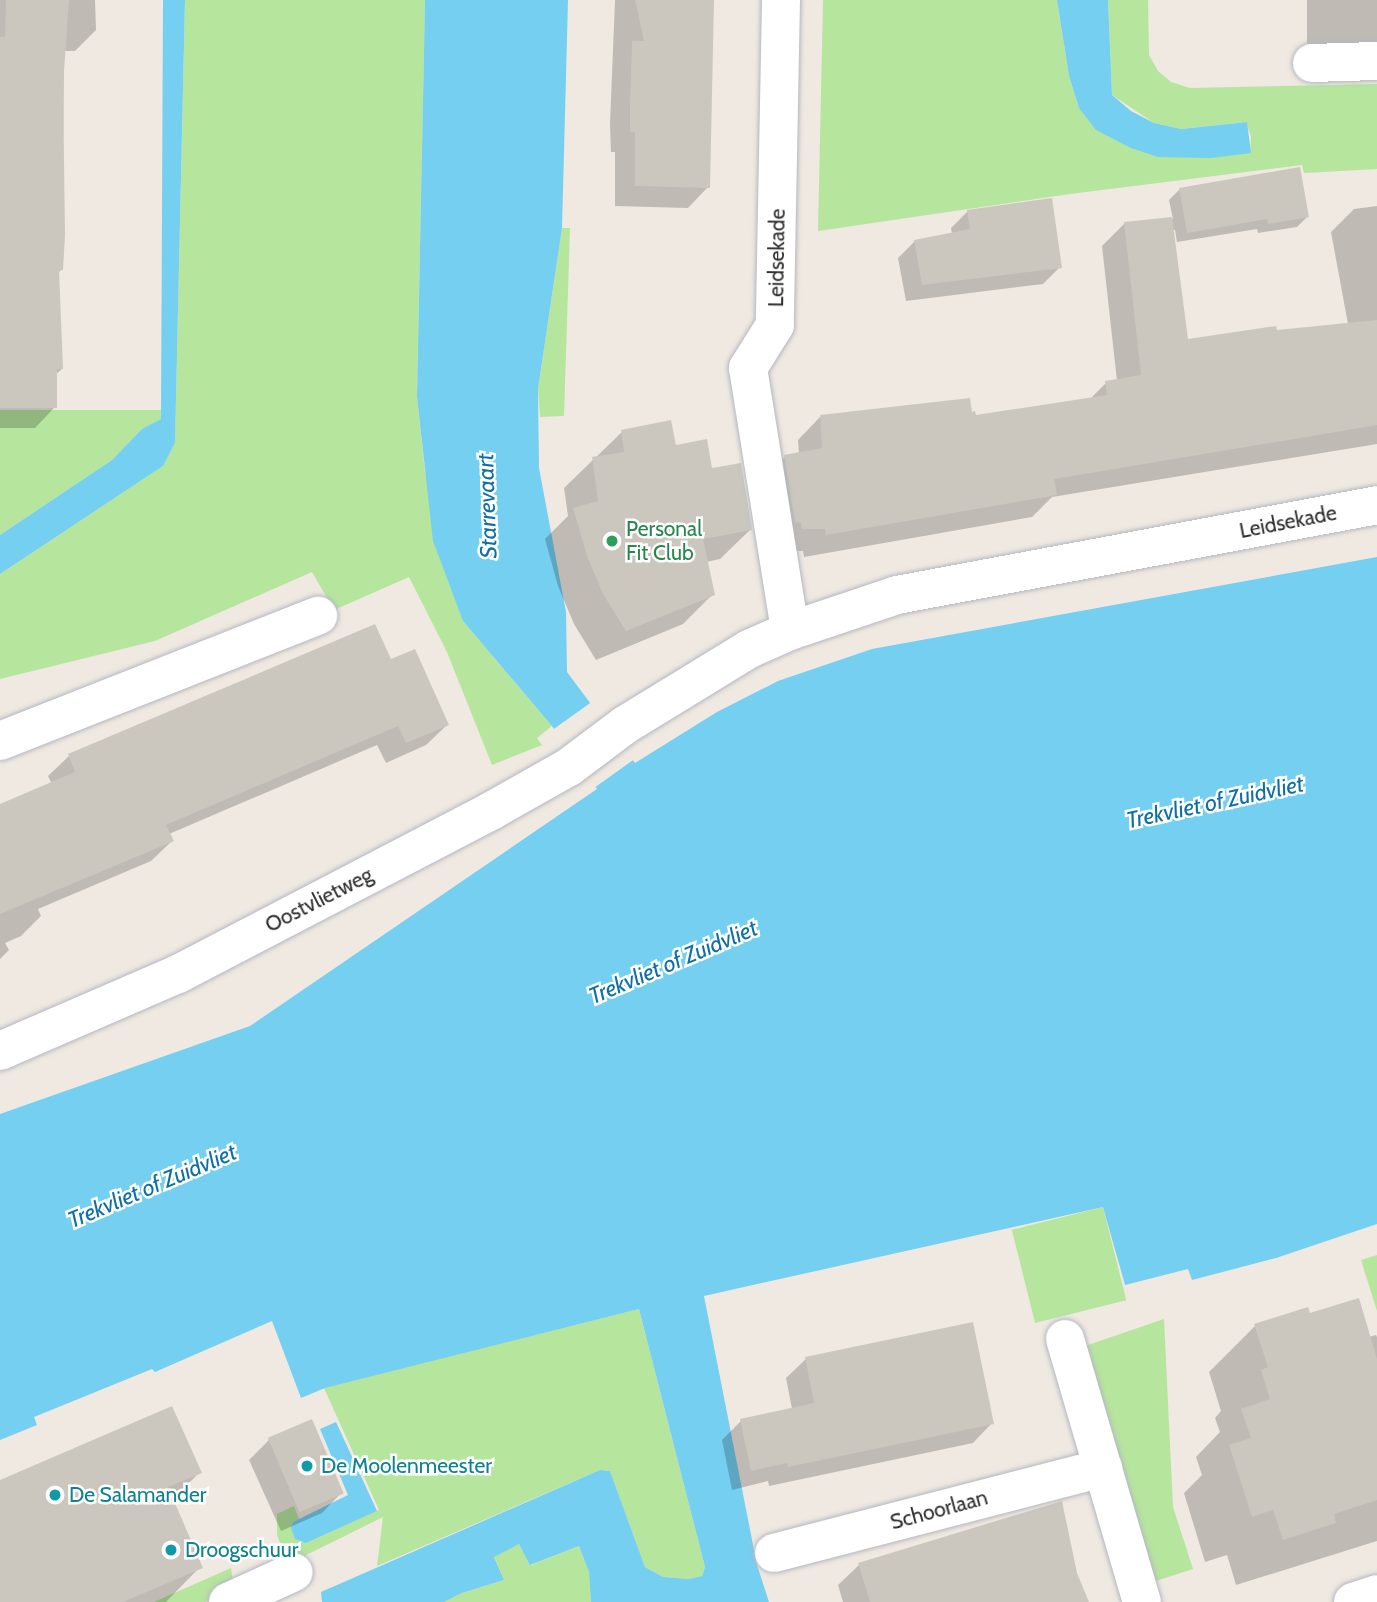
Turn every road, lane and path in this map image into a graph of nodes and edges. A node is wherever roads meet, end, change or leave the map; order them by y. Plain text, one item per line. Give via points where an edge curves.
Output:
1 (781, 0) edge
2 (1377, 61) edge
3 (1312, 63) dead end
4 (1377, 505) edge
5 (318, 616) dead end
6 (790, 631) junction
7 (625, 725) joint
8 (0, 741) edge
9 (0, 1051) edge
10 (1065, 1339) dead end
11 (1103, 1468) junction
12 (774, 1553) dead end
13 (294, 1572) dead end
14 (1377, 1594) edge
15 (228, 1602) edge
16 (1142, 1602) edge
17 (1353, 1602) edge

1 - 6 street, Leidsekade via 775,325 748,369
2 - 3 street
4 - 6 street, Leidsekade via 897,595
5 - 8 street
6 - 7 street, Leidsekade via 749,649
7 - 9 street, Oostvlietweg via 569,767 491,811 178,974
10 - 11 street
11 - 12 street, Schoorlaan
11 - 16 street
13 - 15 street
14 - 17 street

